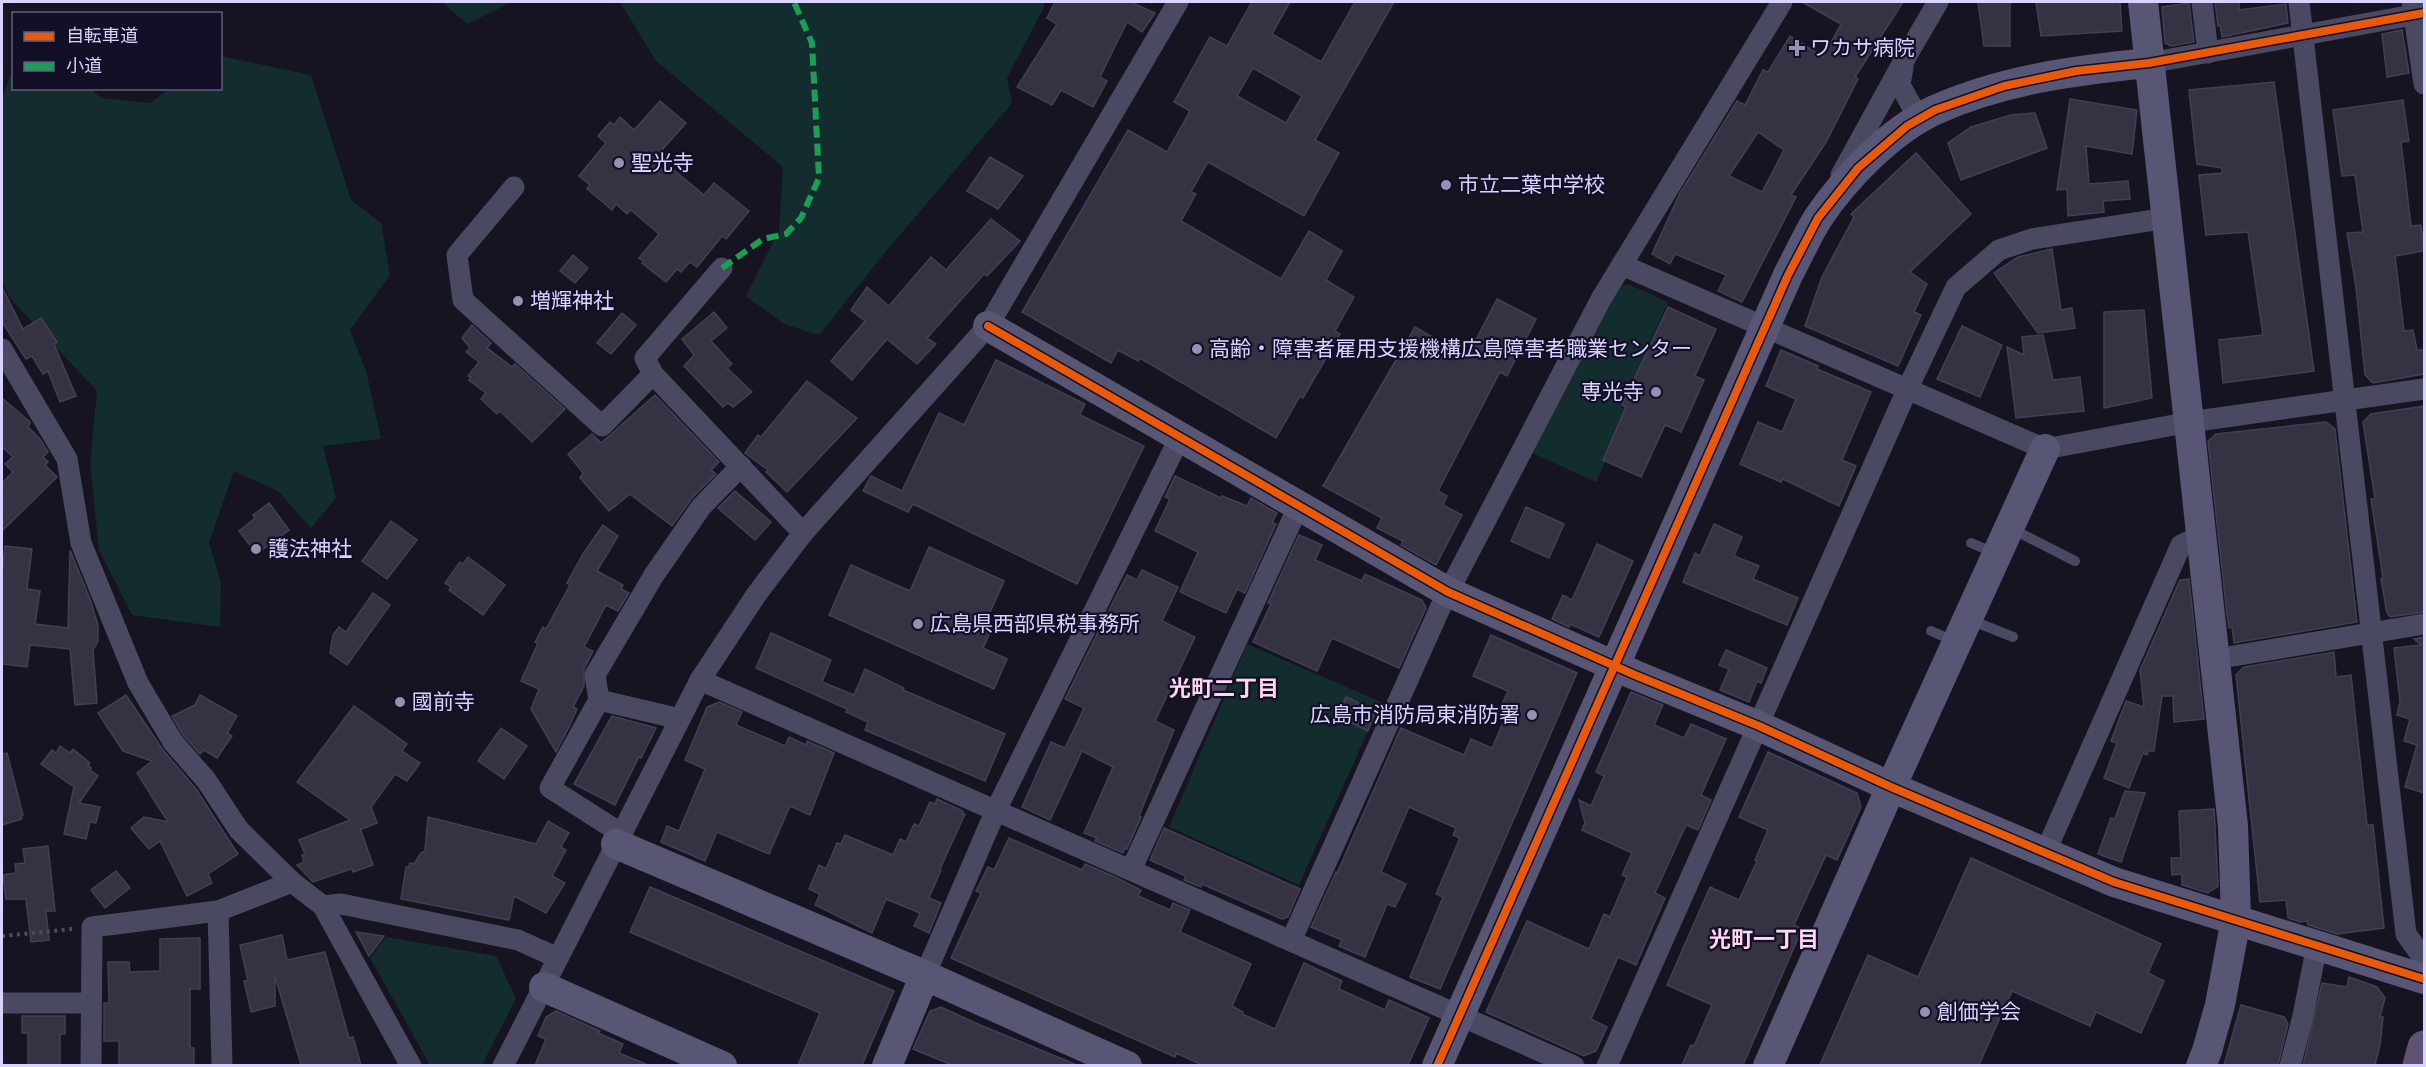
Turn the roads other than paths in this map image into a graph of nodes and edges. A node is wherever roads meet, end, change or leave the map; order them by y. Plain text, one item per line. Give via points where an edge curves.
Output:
1 (1178, 2) edge
2 (1782, 2) edge
3 (1938, 2) edge
4 (2143, 2) edge
5 (2202, 2) edge
6 (2299, 2) edge
7 (2417, 10) edge
8 (2304, 36) junction
9 (2208, 53) junction
10 (1906, 55) junction
11 (2149, 63) junction
12 (2424, 84) edge
13 (1919, 119) junction
14 (514, 187) dead end
15 (1818, 218) junction
16 (2167, 218) junction
17 (1622, 264) junction
18 (722, 268) dead end
19 (988, 326) junction
20 (1765, 327) junction
21 (2, 349) edge
22 (653, 374) junction
23 (1907, 390) junction
24 (2424, 390) edge
25 (2343, 402) junction
26 (2190, 422) junction
27 (1180, 437) junction
28 (2045, 449) junction
29 (741, 466) junction
30 (1299, 506) junction
31 (803, 533) junction
32 (2202, 535) junction
33 (1992, 542) junction
34 (2075, 561) dead end
35 (1448, 592) junction
36 (2424, 624) edge
37 (1952, 631) junction
38 (2372, 633) junction
39 (2013, 637) dead end
40 (2215, 660) junction
41 (1616, 666) junction
42 (700, 680) junction
43 (599, 700) junction
44 (680, 719) junction
45 (1759, 726) junction
46 (1891, 787) junction
47 (996, 810) junction
48 (619, 839) junction
49 (2045, 853) junction
50 (1131, 870) junction
51 (292, 882) junction
52 (323, 906) junction
53 (218, 910) junction
54 (2235, 919) junction
55 (1291, 941) junction
56 (2317, 945) junction
57 (558, 958) junction
58 (2424, 959) edge
59 (925, 975) junction
60 (2424, 979) edge
61 (544, 987) junction
62 (2, 1003) edge
63 (91, 1004) junction
64 (1458, 1014) junction
65 (2424, 1047) edge
66 (91, 1065) edge
67 (222, 1065) edge
68 (411, 1065) edge
69 (503, 1065) edge
70 (723, 1065) edge
71 (887, 1065) edge
72 (1127, 1065) edge
73 (1437, 1065) edge
74 (1574, 1065) edge
75 (1606, 1065) edge
76 (1768, 1065) edge
77 (2200, 1065) edge
78 (2290, 1065) edge
79 (2419, 1065) edge

1 - 19 street
2 - 17 street
3 - 10 street
4 - 11 street
5 - 9 street
6 - 8 street
7 - 8 street
7 - 12 street
8 - 9 street
8 - 25 street
9 - 11 street
10 - 13 street via 1900,85
10 - 15 street
11 - 13 street via 2076,70 2004,86
11 - 16 street
13 - 15 street via 1858,168
14 - 22 street via 457,255 463,300 602,426
15 - 20 street
16 - 23 street via 2032,239 1999,250 1956,287
16 - 26 street
17 - 20 street
17 - 35 street
18 - 22 street via 645,358
19 - 27 street
19 - 31 street
20 - 23 street
20 - 41 street
21 - 51 street via 68,459 81,543 138,683 172,742 206,780 239,830
22 - 29 street
23 - 28 street
23 - 45 street
24 - 25 street
25 - 26 street
25 - 38 street
26 - 28 street
26 - 32 street
27 - 30 street
27 - 47 street
28 - 33 street
29 - 31 street
29 - 43 street via 701,507 654,575 595,675
30 - 35 street
30 - 50 street
31 - 42 street
32 - 40 street
32 - 49 street via 2181,545
33 - 34 lane
33 - 37 street
35 - 41 street
35 - 55 street
36 - 38 street
37 - 39 lane
37 - 46 street
38 - 40 street
38 - 58 street via 2406,934
40 - 54 street via 2233,826
41 - 45 street
41 - 64 street
42 - 44 street
42 - 47 street
43 - 44 street
43 - 48 street via 550,788
44 - 48 street
45 - 46 street
45 - 75 street
46 - 49 street
46 - 76 street
47 - 50 street
47 - 59 street
48 - 57 street
48 - 59 street
49 - 54 street via 2114,882
50 - 55 street
51 - 52 street
51 - 53 street
52 - 57 street via 341,904 518,940
52 - 68 street
53 - 63 street via 92,927
53 - 67 street
54 - 56 street
54 - 77 street via 2220,1005
55 - 64 street
56 - 60 street
56 - 78 street
57 - 61 street
59 - 71 street
59 - 72 street
61 - 69 street
61 - 70 street
62 - 63 street
63 - 66 street
64 - 73 street
64 - 74 street
65 - 79 main road

